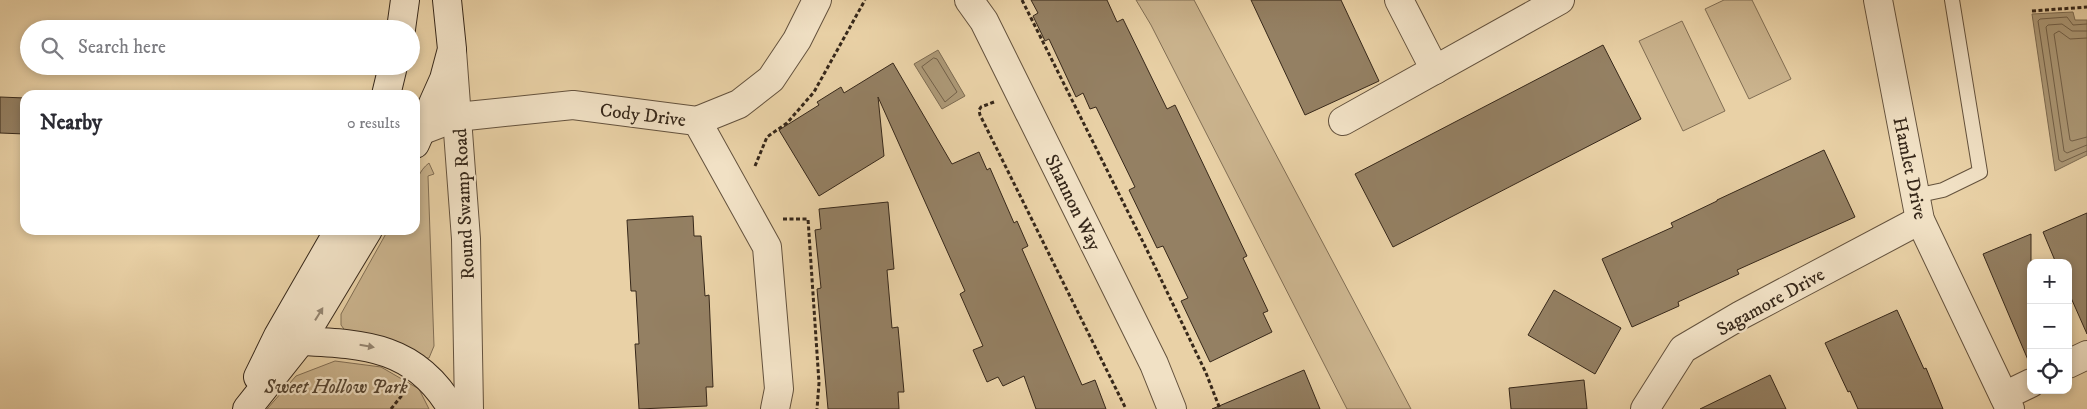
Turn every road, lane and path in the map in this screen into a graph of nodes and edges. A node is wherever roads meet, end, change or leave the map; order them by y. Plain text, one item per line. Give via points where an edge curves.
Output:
1 (405, 0) edge
2 (447, 0) edge
3 (817, 0) edge
4 (864, 0) edge
5 (969, 0) edge
6 (1022, 0) edge
7 (1399, 0) edge
8 (1560, 0) edge
9 (1878, 0) edge
10 (1952, 0) edge
11 (2087, 7) edge
12 (2032, 12) dead end
13 (402, 20) edge
14 (452, 50) junction
15 (1435, 70) junction
16 (391, 75) edge
17 (387, 90) edge
18 (997, 98) dead end
19 (457, 117) junction
20 (698, 121) junction
21 (1343, 121) dead end
22 (420, 129) edge
23 (420, 134) edge
24 (752, 173) dead end
25 (1917, 208) junction
26 (777, 219) dead end
27 (336, 235) edge
28 (365, 235) edge
29 (301, 341) junction
30 (2087, 355) edge
31 (2072, 362) edge
32 (2027, 386) edge
33 (2007, 403) edge
34 (242, 409) edge
35 (247, 409) edge
36 (452, 409) edge
37 (470, 409) edge
38 (775, 409) edge
39 (817, 409) edge
40 (1126, 409) edge
41 (1172, 409) edge
42 (1220, 409) edge
43 (1645, 409) edge

1 - 13 street
2 - 14 street, Round Swamp Road
3 - 20 street, Cody Drive via 797,40 771,79 739,104
4 - 24 path via 814,92 787,123 767,137
5 - 41 street, Shannon Way via 984,21 1154,364
6 - 42 path via 1206,373
7 - 15 street
8 - 15 street
9 - 25 street, Hamlet Drive
10 - 25 lane via 1980,172
11 - 12 path
14 - 19 street, Round Swamp Road
14 - 22 street via 444,79
15 - 21 street
16 - 17 street
18 - 40 path via 981,107 980,115
19 - 20 street, Cody Drive via 573,105
19 - 23 street, Cody Drive
19 - 37 street, Round Swamp Road via 466,248
20 - 38 street via 767,247 779,388
25 - 33 street, Hamlet Drive
25 - 43 street, Sagamore Drive via 1683,349
26 - 39 path via 808,219 819,383
27 - 34 street via 278,336
29 -> 28 street
29 - 35 street
29 -> 36 street via 358,345 393,354 422,372
30 - 31 street
32 - 33 street

